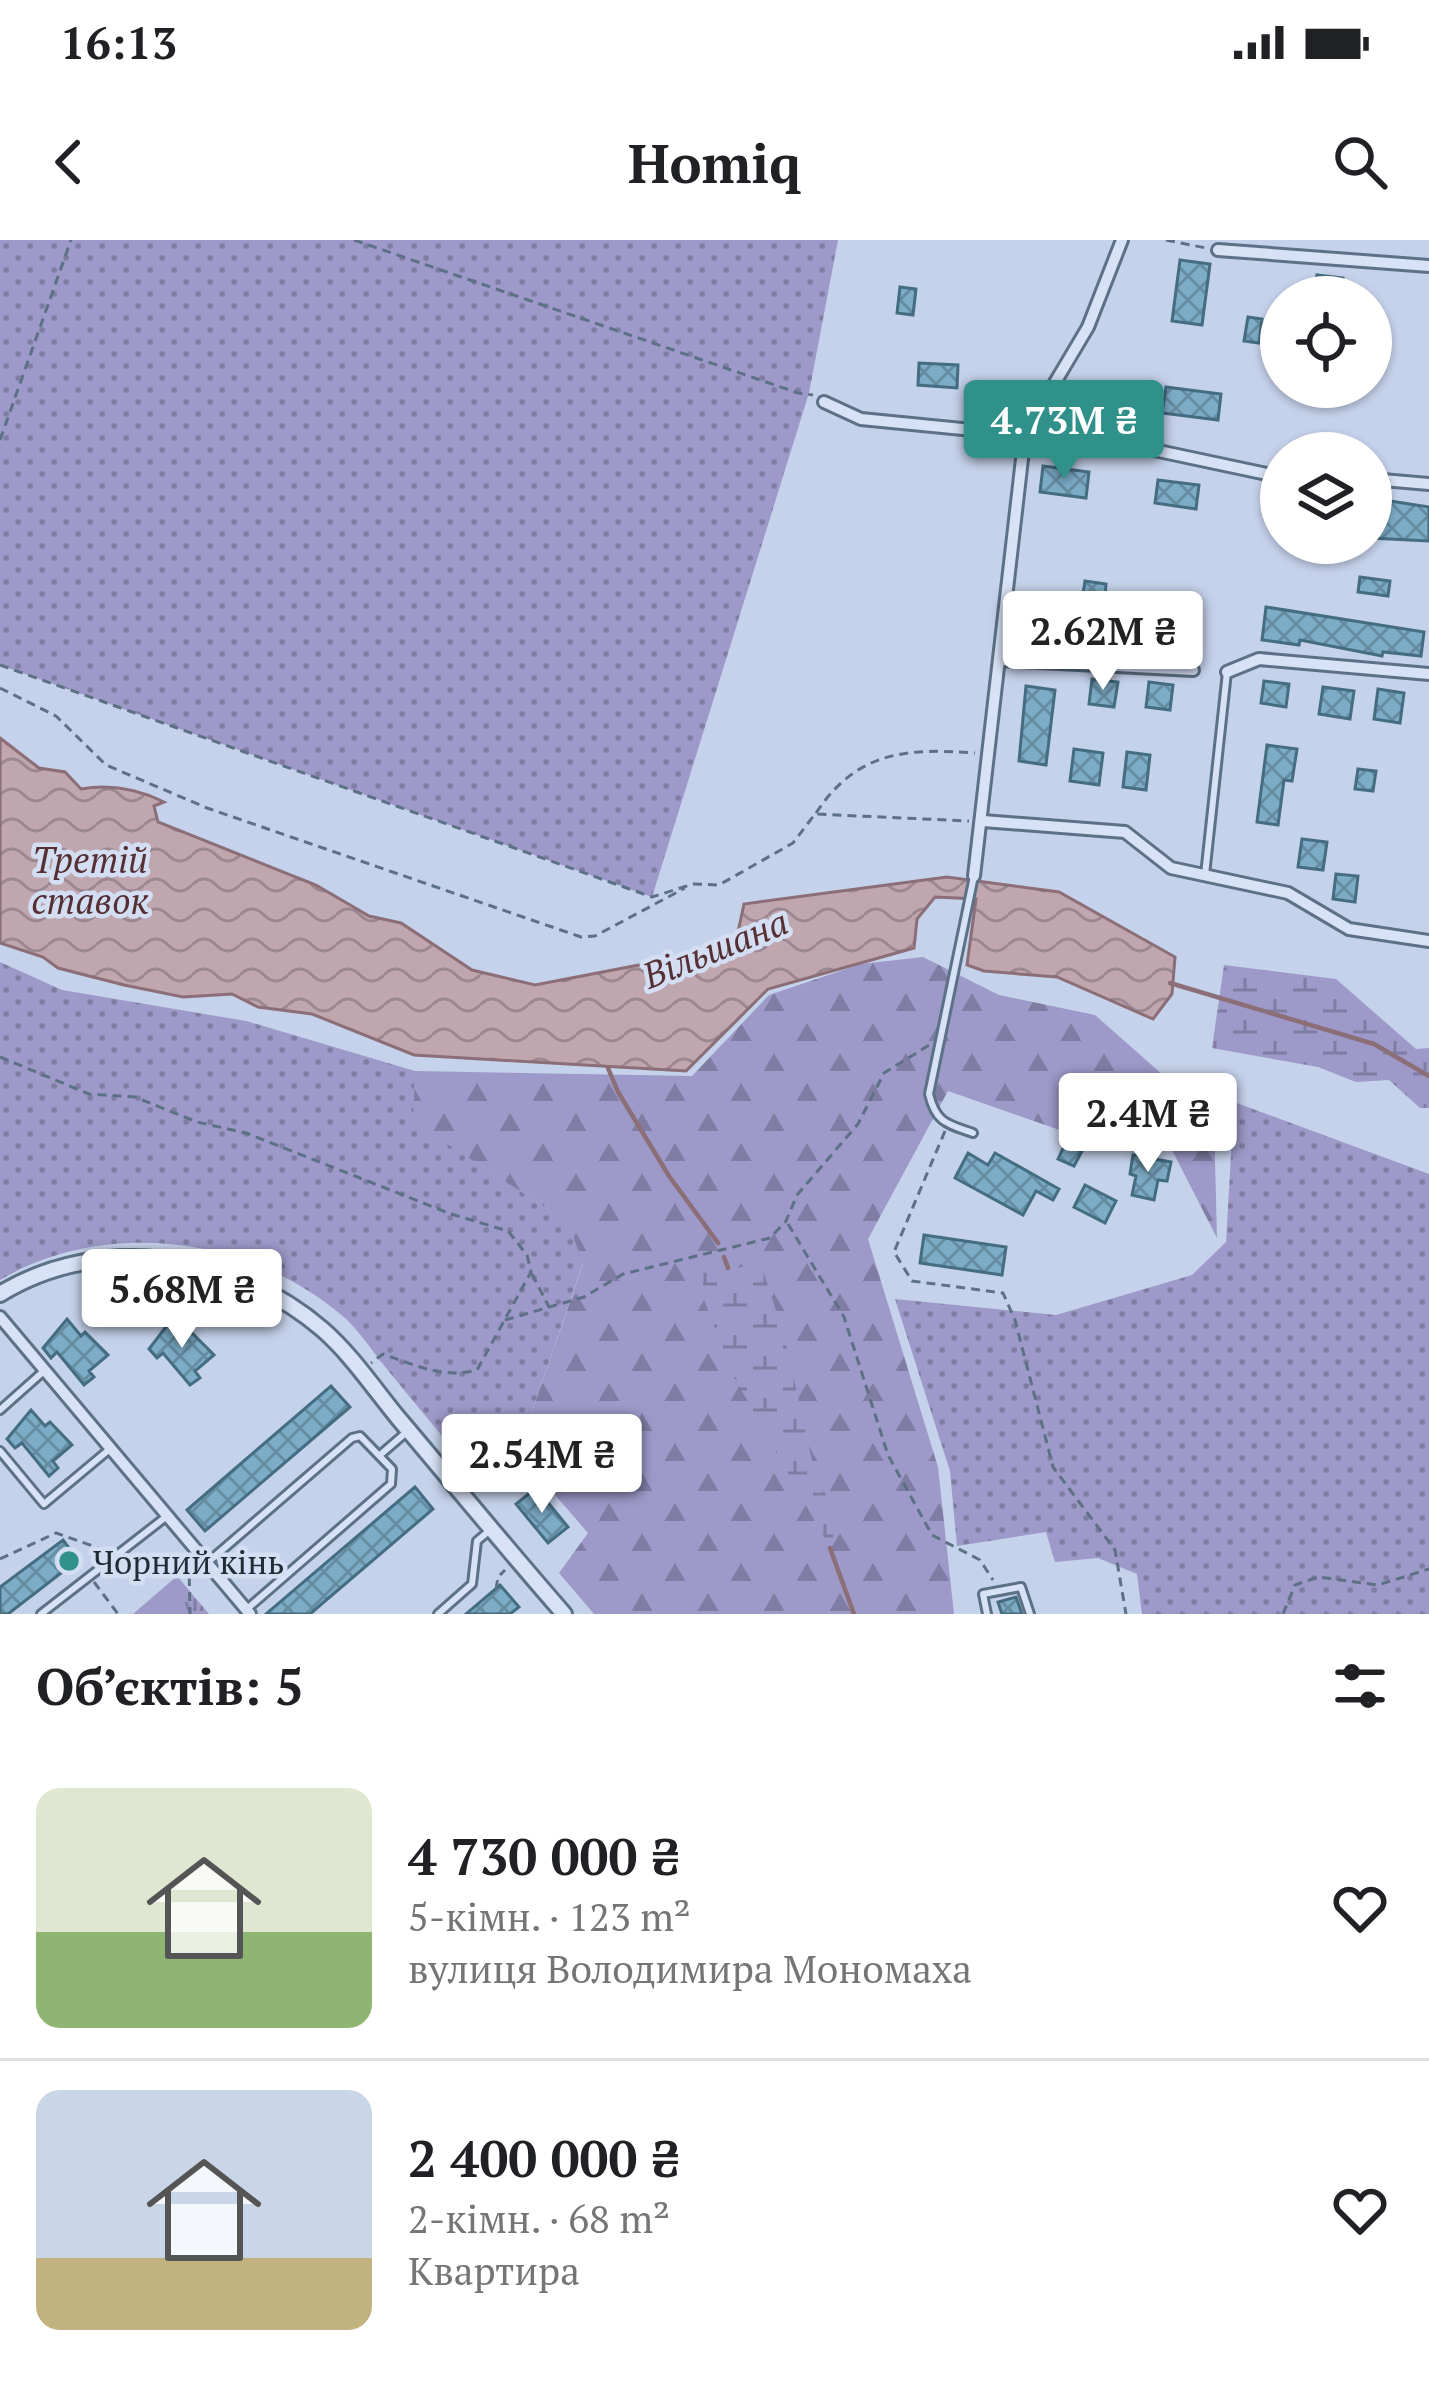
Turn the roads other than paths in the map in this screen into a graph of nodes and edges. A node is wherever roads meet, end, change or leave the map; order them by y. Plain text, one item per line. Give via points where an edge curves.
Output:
1 (1122, 240) edge
2 (1218, 250) road end
3 (1429, 266) edge
4 (824, 402) dead end
5 (1025, 433) junction
6 (1260, 473) edge
7 (1392, 481) edge
8 (1429, 484) edge
9 (1001, 660) junction
10 (1193, 670) dead end
11 (1227, 671) joint
12 (1429, 674) edge
13 (983, 821) junction
14 (1205, 875) junction
15 (974, 876) joint
16 (1429, 941) edge
17 (973, 1133) dead end
18 (0, 1294) edge
19 (0, 1317) edge
20 (45, 1370) junction
21 (0, 1410) edge
22 (409, 1430) junction
23 (111, 1448) junction
24 (0, 1451) edge
25 (380, 1455) junction
26 (167, 1516) junction
27 (492, 1528) junction
28 (206, 1563) junction
29 (248, 1612) edge
30 (560, 1613) edge
31 (41, 1614) edge
32 (438, 1614) edge
33 (987, 1614) edge
34 (1030, 1614) edge

1 - 5 street via 1088,327
2 - 3 street
4 - 5 street via 861,419
5 - 6 street
5 - 9 street
7 - 8 street
9 - 10 street
9 - 13 street
11 - 12 street via 1259,658
11 - 14 lane
13 - 14 street via 1125,832 1171,868
13 - 15 street
14 - 16 street via 1288,893 1349,929
15 - 17 lane via 929,1094 934,1113
18 - 22 street via 92,1259 212,1268 271,1292 325,1331
19 - 20 street
20 - 21 lane
20 - 23 street
22 - 25 lane
22 - 27 street
23 - 24 lane via 44,1504
23 - 26 street
25 - 28 lane via 368,1440 352,1438
25 - 29 lane via 392,1469 391,1484
26 - 28 street
26 - 31 lane
27 - 30 street
27 - 32 lane via 477,1541 472,1585
28 - 29 street
33 - 34 lane via 983,1594 1022,1587

